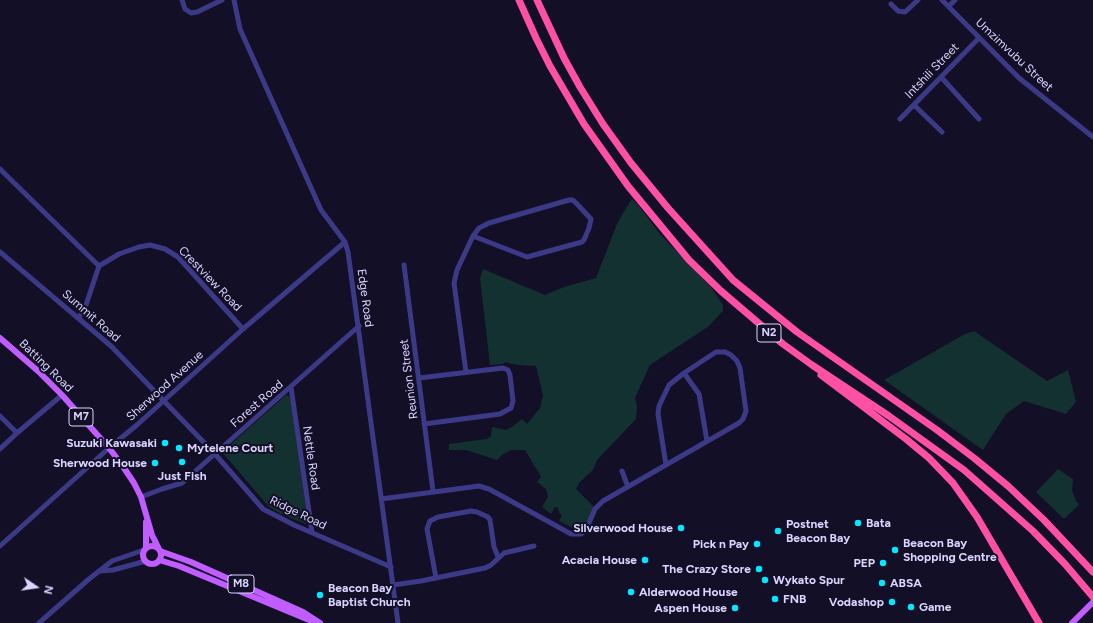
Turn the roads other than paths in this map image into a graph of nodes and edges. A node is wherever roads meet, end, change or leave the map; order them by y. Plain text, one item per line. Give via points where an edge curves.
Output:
1 (182, 0) edge
2 (222, 0) edge
3 (234, 0) edge
4 (519, 0) edge
5 (536, 0) edge
6 (918, 0) edge
7 (942, 0) edge
8 (955, 0) edge
9 (891, 4) dead end
10 (949, 6) junction
11 (979, 38) junction
12 (941, 77) junction
13 (914, 105) junction
14 (900, 119) dead end
15 (979, 119) dead end
16 (942, 132) dead end
17 (1093, 137) edge
18 (0, 169) edge
19 (473, 236) junction
20 (344, 242) junction
21 (0, 252) edge
22 (404, 264) dead end
23 (99, 266) junction
24 (78, 317) junction
25 (359, 326) junction
26 (243, 329) junction
27 (0, 338) edge
28 (812, 365) junction
29 (466, 372) junction
30 (684, 373) junction
31 (419, 378) junction
32 (291, 387) junction
33 (62, 395) junction
34 (164, 400) junction
35 (0, 416) edge
36 (424, 424) junction
37 (17, 433) junction
38 (707, 441) junction
39 (109, 448) junction
40 (0, 449) edge
41 (215, 454) junction
42 (666, 464) junction
43 (622, 471) dead end
44 (628, 487) junction
45 (433, 491) junction
46 (141, 497) junction
47 (381, 499) junction
48 (144, 508) junction
49 (312, 532) junction
50 (0, 546) edge
51 (534, 546) dead end
52 (145, 549) junction
53 (160, 550) junction
54 (498, 557) junction
55 (159, 560) junction
56 (146, 562) junction
57 (391, 567) junction
58 (99, 572) junction
59 (1093, 572) edge
60 (436, 578) junction
61 (393, 584) junction
62 (1093, 596) edge
63 (1093, 602) edge
64 (41, 622) edge
65 (316, 623) edge
66 (320, 623) edge
67 (398, 623) edge
68 (1039, 623) edge
69 (1072, 623) edge

1 - 2 street via 185,9 191,13
3 - 20 street, Edge Road via 240,29 320,210
4 - 28 highway, N2 via 550,66 584,124 628,186 689,260 783,344
5 - 59 highway, N2 via 580,87 608,131 668,208 734,280 797,332 974,458 1044,520
6 - 9 street via 905,12
7 - 10 street, Umzimvubu Street
8 - 10 street
10 - 11 street, Umzimvubu Street
11 - 12 street, Intshili Street
11 - 17 street, Umzimvubu Street via 1019,78
12 - 13 street, Intshili Street
12 - 15 street
13 - 14 street, Intshili Street
13 - 16 street
18 - 23 street
19 - 19 street via 484,224 569,200 573,200 591,219 582,242 527,258
19 - 29 street via 457,270 454,283
20 - 25 street, Edge Road via 348,252
20 - 26 street, Sherwood Avenue
21 - 24 street, Summit Road
22 - 31 street, Reunion Street
23 - 24 street via 84,308
23 - 26 street, Crestview Road via 119,254 144,246 164,249 178,257
24 - 34 street, Summit Road via 111,346
25 - 32 street, Forest Road
25 - 47 street, Edge Road
26 - 34 street, Sherwood Avenue
27 - 33 main road, Batting Road / M7
28 - 62 highway, N2 via 964,470 1033,531
28 - 68 highway via 830,382 923,454 953,483 977,517
29 - 31 street
29 - 36 street via 506,369 510,375 513,401 511,408 496,415
30 - 38 street via 699,394
30 - 38 street via 719,351 731,355 739,364 746,414 739,423
30 - 42 street via 669,385 658,410
31 - 36 street, Reunion Street
32 - 41 street, Forest Road
32 - 49 street, Nettle Road
33 - 37 street
33 - 39 main road, Batting Road / M7
34 - 39 street, Sherwood Avenue
34 - 41 street, Ridge Road
35 - 37 street
36 - 45 street, Reunion Street
37 - 40 street
38 - 42 street
39 - 46 main road, Batting Road / M7
39 - 50 street, Sherwood Avenue
41 - 46 street, Forest Road via 182,483
41 - 49 street, Ridge Road via 263,508
42 - 44 street
43 - 44 street
44 - 45 street via 598,505 588,528 578,535 486,488 475,486
45 - 47 street
46 - 48 main road, Batting Road / M7
47 - 57 street, Edge Road
48 - 52 main road, Batting Road
48 - 53 main road, Batting Road via 152,535
49 - 57 street, Ridge Road
51 - 54 street via 507,552
52 - 53 main road via 154,546
52 - 56 main road via 143,556
52 - 58 street via 112,561
53 - 55 main road
53 - 66 main road, M8 via 303,612
54 - 60 street via 485,568
54 - 60 street via 488,516 471,511 438,517 430,521 427,529
55 - 56 main road via 151,564
55 - 65 main road, M8
56 - 58 street
57 - 61 street, Edge Road
58 - 64 street
60 - 61 street
61 - 67 street, Edge Road
63 - 69 main road

